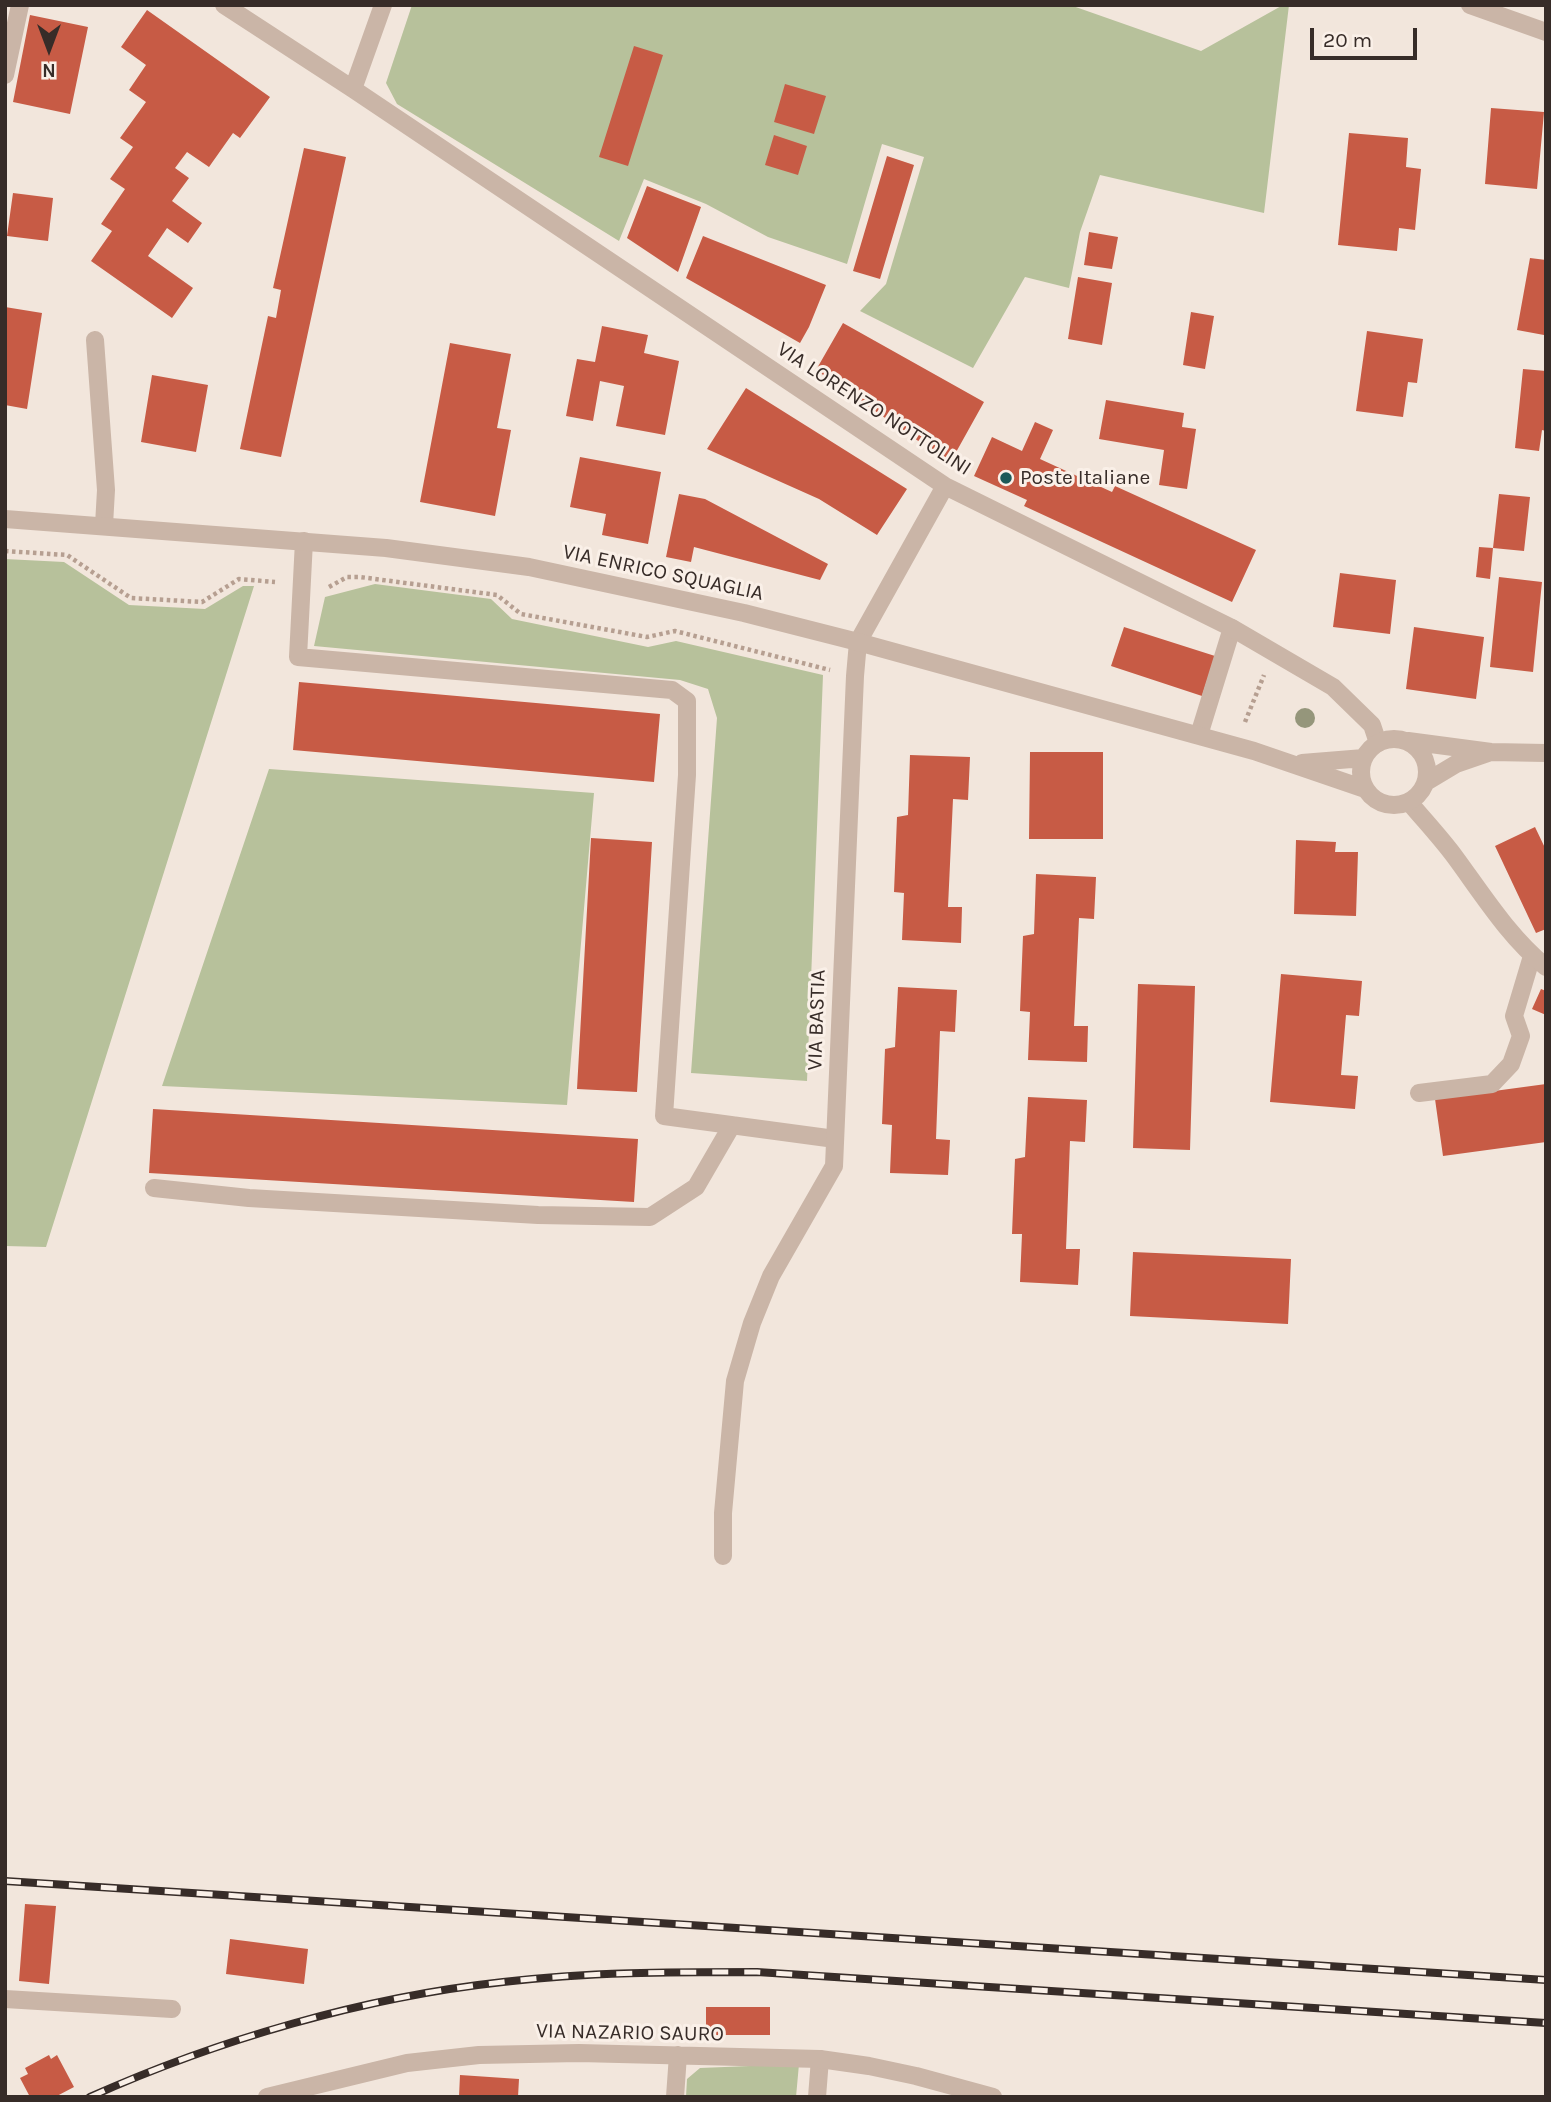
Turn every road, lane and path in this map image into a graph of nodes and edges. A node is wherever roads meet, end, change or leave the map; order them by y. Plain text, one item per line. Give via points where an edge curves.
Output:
1 (20, 5) edge
2 (223, 5) edge
3 (383, 5) edge
4 (1470, 5) edge
5 (1546, 32) edge
6 (5, 75) edge
7 (354, 89) junction
8 (95, 340) dead end
9 (945, 486) junction
10 (5, 519) edge
11 (104, 525) junction
12 (304, 541) junction
13 (5, 551) edge
14 (302, 584) junction
15 (1232, 628) junction
16 (858, 642) junction
17 (1273, 651) junction
18 (855, 676) junction
19 (1199, 735) junction
20 (1408, 741) junction
21 (1378, 743) junction
22 (1236, 746) junction
23 (1491, 751) junction
24 (1546, 753) edge
25 (1364, 758) junction
26 (1295, 763) junction
27 (1426, 782) junction
28 (1365, 789) junction
29 (1409, 803) junction
30 (1539, 961) edge
31 (1419, 1093) dead end
32 (732, 1125) junction
33 (835, 1139) junction
34 (154, 1188) dead end
35 (723, 1556) dead end
36 (5, 1999) edge
37 (172, 2009) dead end
38 (678, 2055) junction
39 (820, 2059) junction
40 (267, 2097) edge
41 (674, 2097) edge
42 (817, 2097) edge
43 (993, 2097) edge

1 - 6 street
2 - 7 street, VIA LORENZO NOTTOLINI
3 - 7 street
4 - 5 street
7 - 9 street, VIA LORENZO NOTTOLINI
8 - 11 street via 106,490
9 - 15 street, VIA LORENZO NOTTOLINI
9 - 16 street, VIA BASTIA
10 - 11 street, VIA ENRICO SQUAGLIA
11 - 12 street, VIA ENRICO SQUAGLIA
12 - 14 street
12 - 16 street, VIA ENRICO SQUAGLIA via 529,567
13 - 14 path via 67,555 131,597 202,602 239,579
14 - 18 path via 330,587 346,577 360,577 498,595 521,614 647,637 675,631
14 - 32 street via 298,657 672,690 687,701 687,775 664,1116
15 - 17 street, VIA LORENZO NOTTOLINI
15 - 19 street
16 - 18 street, VIA BASTIA
16 - 19 street, VIA ENRICO SQUAGLIA
17 - 21 street, VIA LORENZO NOTTOLINI via 1333,687 1372,726
17 - 22 path
18 - 33 street, VIA BASTIA
19 - 22 street, VIA ENRICO SQUAGLIA
20 - 21 street via 1398,738
20 - 23 street
20 - 27 street via 1423,754
21 - 25 street
22 - 26 street, VIA ENRICO SQUAGLIA
23 - 24 street
23 - 27 street
25 - 26 street, VIA ENRICO SQUAGLIA
25 - 28 street via 1361,779
26 - 28 street, VIA ENRICO SQUAGLIA
27 - 29 street
28 - 29 street via 1389,805
29 - 30 street
30 - 31 street via 1514,1016 1521,1036 1511,1064 1492,1084
32 - 33 street
32 - 34 street via 696,1187 650,1217 538,1215
33 - 35 street, VIA BASTIA via 834,1166 771,1276 735,1381
36 - 37 street
38 - 39 street, VIA NAZARIO SAURO
38 - 40 street, VIA NAZARIO SAURO via 443,2058
38 - 41 street
39 - 42 street
39 - 43 street, VIA NAZARIO SAURO via 869,2066

